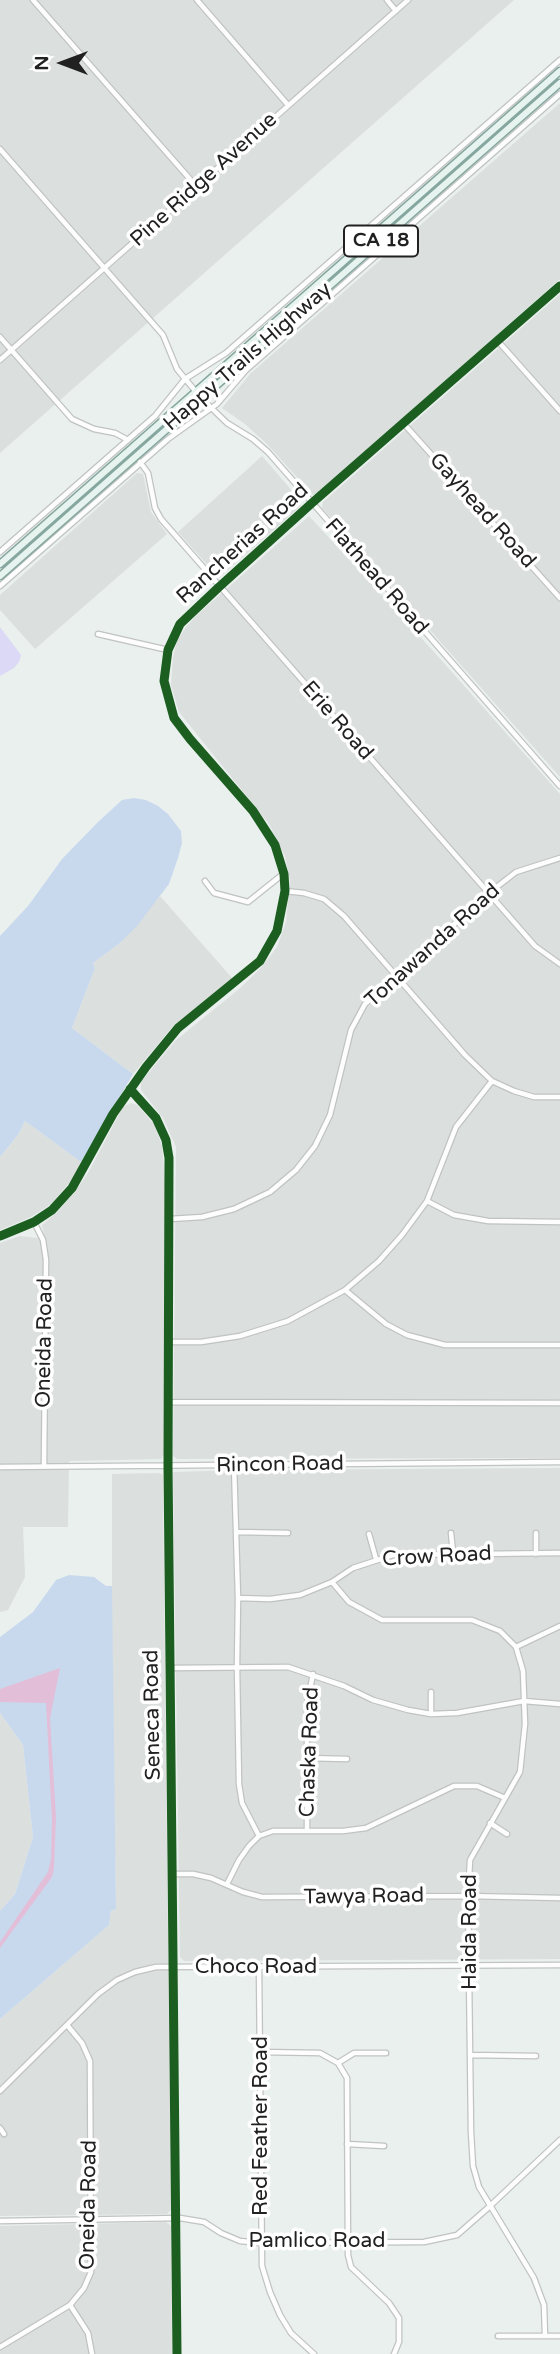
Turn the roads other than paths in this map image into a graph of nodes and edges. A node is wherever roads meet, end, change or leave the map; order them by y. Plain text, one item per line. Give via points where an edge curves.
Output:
1 (33, 0) edge
2 (197, 0) edge
3 (387, 0) edge
4 (408, 0) edge
5 (396, 10) junction
6 (560, 60) edge
7 (560, 71) edge
8 (560, 83) edge
9 (560, 94) edge
10 (289, 105) junction
11 (0, 149) edge
12 (196, 186) junction
13 (105, 269) junction
14 (560, 286) edge
15 (0, 337) edge
16 (497, 340) junction
17 (11, 350) junction
18 (0, 360) edge
19 (185, 379) junction
20 (195, 391) junction
21 (202, 399) junction
22 (211, 409) junction
23 (560, 411) edge
24 (404, 424) junction
25 (128, 440) junction
26 (140, 462) junction
27 (312, 503) junction
28 (0, 552) edge
29 (0, 564) edge
30 (0, 576) edge
31 (0, 586) edge
32 (219, 587) junction
33 (560, 598) edge
34 (98, 634) dead end
35 (168, 650) junction
36 (560, 786) edge
37 (560, 858) edge
38 (284, 874) junction
39 (205, 881) dead end
40 (285, 891) junction
41 (489, 893) junction
42 (560, 964) edge
43 (397, 975) junction
44 (492, 1081) junction
45 (130, 1089) junction
46 (560, 1097) edge
47 (427, 1201) junction
48 (170, 1219) junction
49 (34, 1222) junction
50 (560, 1222) edge
51 (0, 1236) edge
52 (345, 1290) junction
53 (169, 1342) junction
54 (560, 1345) edge
55 (168, 1402) junction
56 (560, 1403) edge
57 (560, 1462) edge
58 (234, 1465) junction
59 (44, 1466) junction
60 (168, 1466) junction
61 (0, 1467) edge
62 (236, 1532) junction
63 (288, 1533) dead end
64 (452, 1533) dead end
65 (536, 1533) dead end
66 (369, 1534) dead end
67 (453, 1553) junction
68 (560, 1553) edge
69 (536, 1554) junction
70 (376, 1559) junction
71 (332, 1582) junction
72 (238, 1598) junction
73 (560, 1626) edge
74 (516, 1647) junction
75 (237, 1666) junction
76 (170, 1668) junction
77 (313, 1674) junction
78 (432, 1692) dead end
79 (524, 1702) junction
80 (560, 1704) edge
81 (431, 1714) junction
82 (306, 1758) junction
83 (347, 1759) dead end
84 (505, 1798) junction
85 (490, 1823) junction
86 (307, 1831) junction
87 (507, 1834) dead end
88 (259, 1836) junction
89 (173, 1874) junction
90 (227, 1884) junction
91 (468, 1896) junction
92 (560, 1898) edge
93 (560, 1965) edge
94 (259, 1966) junction
95 (469, 1966) junction
96 (173, 1967) junction
97 (67, 2025) junction
98 (261, 2052) junction
99 (386, 2053) dead end
100 (470, 2055) junction
101 (536, 2056) dead end
102 (338, 2063) junction
103 (0, 2091) edge
104 (0, 2128) edge
105 (4, 2134) dead end
106 (560, 2140) edge
107 (347, 2144) junction
108 (384, 2146) dead end
109 (489, 2207) junction
110 (176, 2218) junction
111 (90, 2220) junction
112 (0, 2221) edge
113 (346, 2241) junction
114 (261, 2243) junction
115 (70, 2305) junction
116 (498, 2336) dead end
117 (545, 2336) junction
118 (560, 2336) edge
119 (0, 2347) edge
120 (92, 2354) edge
121 (177, 2354) edge
122 (314, 2354) edge
123 (394, 2354) edge

1 - 12 street
2 - 10 street
3 - 5 street
4 - 5 street, Pine Ridge Avenue
5 - 10 street, Pine Ridge Avenue
6 - 19 street via 226,353
7 - 20 main road, Happy Trails Highway / CA 18
8 - 21 main road, Happy Trails Highway / CA 18
9 - 22 street via 246,370
10 - 12 street, Pine Ridge Avenue
11 - 13 street, Flathead Road
12 - 13 street, Pine Ridge Avenue
13 - 17 street, Pine Ridge Avenue
13 - 19 street, Flathead Road via 163,335
14 - 16 street, Rancherias Road
15 - 17 street
16 - 23 street
16 - 24 street, Rancherias Road
17 - 18 street, Pine Ridge Avenue
17 - 25 street via 72,419
19 - 20 street, Flathead Road
19 - 25 street
20 - 21 street, Flathead Road
20 - 29 main road, Happy Trails Highway / CA 18
21 - 22 street, Flathead Road
21 - 30 main road, Happy Trails Highway / CA 18
22 - 26 street
22 - 27 street, Flathead Road via 268,452
24 - 27 street, Rancherias Road
24 - 33 street, Gayhead Road
25 - 28 street
26 - 31 street
26 - 32 street, Erie Road via 148,473 161,519
27 - 32 street, Rancherias Road
27 - 36 street, Flathead Road
32 - 35 street, Rancherias Road via 180,624
32 - 41 street, Erie Road
34 - 35 street
35 - 38 street, Rancherias Road via 164,681 174,718 253,811 275,845
37 - 41 street, Tonawanda Road via 516,872
38 - 39 street via 248,902 214,893
38 - 40 street, Rancherias Road
40 - 43 street via 324,899
40 - 45 street, Rancherias Road via 277,931 260,961 178,1028
41 - 42 street, Erie Road via 535,946
41 - 43 street, Tonawanda Road
43 - 44 street
43 - 48 street, Tonawanda Road via 365,1004 351,1030 330,1115 315,1146 296,1170 270,1192 234,1209
44 - 46 street via 534,1097
44 - 47 street via 456,1127
45 - 48 street, Seneca Road via 156,1118 166,1140
45 - 49 street, Rancherias Road via 72,1188
47 - 50 street via 454,1215 488,1221
47 - 52 street via 379,1261
48 - 53 street, Seneca Road
49 - 51 street, Rancherias Road
49 - 59 street, Oneida Road via 46,1260
52 - 53 street via 288,1321 240,1336
52 - 54 street via 386,1324 445,1345
53 - 55 street, Seneca Road
55 - 56 street
55 - 60 street, Seneca Road
57 - 58 street, Rincon Road
58 - 60 street, Rincon Road
58 - 62 street
59 - 60 street, Rincon Road
59 - 61 street, Rincon Road
60 - 76 street, Seneca Road
62 - 63 street
62 - 72 street
64 - 67 street
65 - 69 street
66 - 70 street
67 - 69 street, Crow Road
67 - 70 street, Crow Road
68 - 69 street, Crow Road
70 - 71 street, Crow Road
71 - 72 street, Crow Road via 300,1595 270,1600
71 - 74 street via 349,1602 382,1620 472,1620 500,1631
72 - 75 street
73 - 74 street
74 - 79 street, Haida Road
75 - 76 street
75 - 77 street via 288,1667
75 - 88 street via 239,1784 242,1803
76 - 89 street, Seneca Road
77 - 81 street via 373,1700
77 - 82 street, Chaska Road
78 - 81 street
79 - 80 street
79 - 81 street
79 - 84 street, Haida Road via 520,1772
82 - 83 street
82 - 86 street, Chaska Road
84 - 85 street, Haida Road
84 - 86 street via 477,1786 454,1786 366,1828
85 - 87 street
85 - 91 street, Haida Road via 470,1860
86 - 88 street via 273,1831
88 - 90 street
89 - 90 street, Tawya Road via 193,1874
89 - 96 street, Seneca Road
90 - 91 street, Tawya Road via 262,1897
91 - 92 street, Tawya Road
91 - 95 street, Haida Road
93 - 95 street, Choco Road
94 - 95 street, Choco Road
94 - 96 street, Choco Road
94 - 98 street, Red Feather Road
95 - 100 street, Haida Road
96 - 97 street, Choco Road via 156,1967 117,1980
96 - 110 street, Seneca Road
97 - 103 street, Choco Road
97 - 111 street, Oneida Road via 90,2061
98 - 102 street via 320,2053
98 - 114 street, Red Feather Road
99 - 102 street via 354,2053
100 - 101 street
100 - 109 street, Haida Road via 473,2166
102 - 107 street via 347,2078
104 - 105 street
106 - 109 street, Pamlico Road
107 - 108 street
107 - 113 street
109 - 113 street, Pamlico Road via 457,2235 424,2242
109 - 117 street, Haida Road via 534,2278 544,2305
110 - 111 street, Pamlico Road
110 - 114 street, Pamlico Road via 204,2222 240,2241
110 - 121 street, Seneca Road
111 - 112 street, Pamlico Road
111 - 115 street, Oneida Road via 91,2272
113 - 114 street, Pamlico Road
113 - 123 street via 351,2267 399,2318
114 - 122 street, Red Feather Road via 262,2266 280,2315 291,2333
115 - 119 street, Oneida Road
115 - 120 street via 88,2333
116 - 117 street
117 - 118 street

